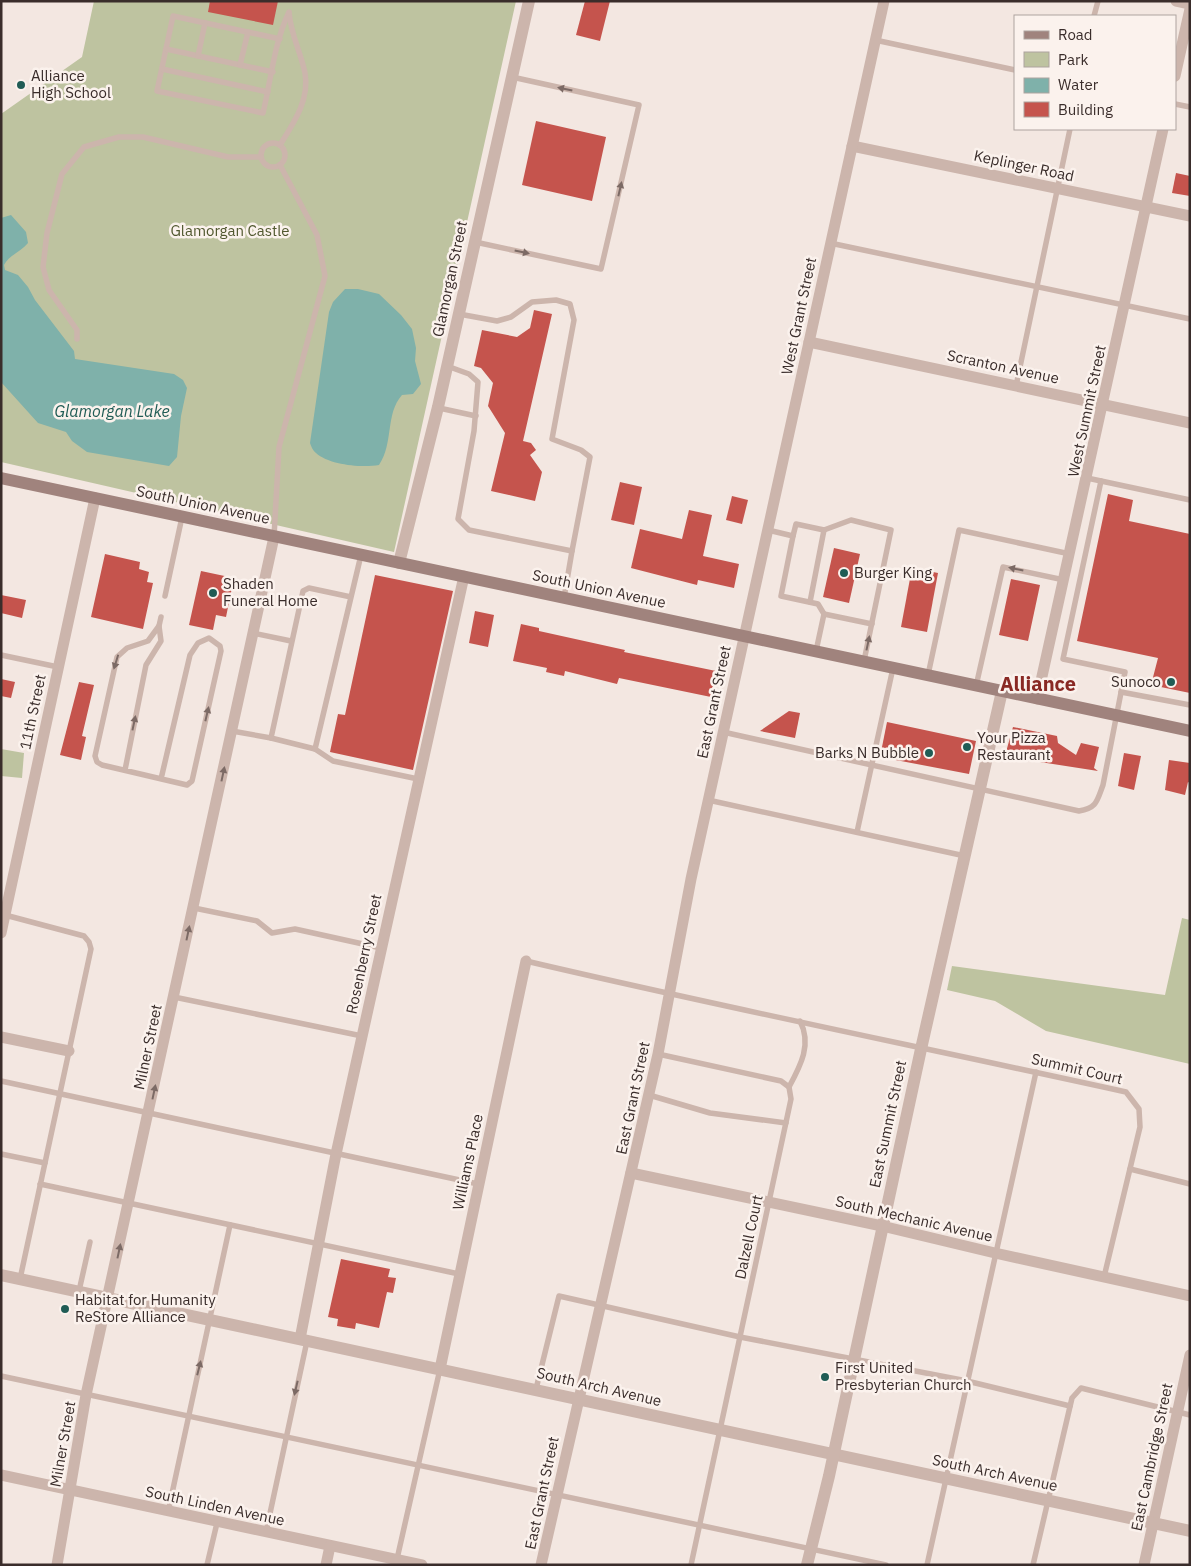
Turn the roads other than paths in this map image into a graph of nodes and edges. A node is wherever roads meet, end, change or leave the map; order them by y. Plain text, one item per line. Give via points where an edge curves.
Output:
1 (529, 1) edge
2 (884, 1) edge
3 (1098, 1) edge
4 (1176, 1) edge
5 (1190, 4) edge
6 (1190, 9) edge
7 (1094, 15) edge
8 (205, 23) junction
9 (248, 32) junction
10 (280, 39) junction
11 (875, 40) junction
12 (166, 49) junction
13 (198, 56) junction
14 (240, 65) junction
15 (162, 69) junction
16 (1014, 70) edge
17 (273, 72) junction
18 (1176, 72) edge
19 (511, 77) junction
20 (268, 92) junction
21 (1176, 104) edge
22 (1190, 107) edge
23 (1070, 130) edge
24 (1163, 130) edge
25 (280, 145) junction
26 (852, 146) junction
27 (261, 156) junction
28 (280, 165) junction
29 (1057, 189) junction
30 (1146, 207) junction
31 (1190, 216) edge
32 (475, 242) junction
33 (830, 243) junction
34 (1037, 287) junction
35 (1125, 306) junction
36 (459, 314) junction
37 (1190, 319) edge
38 (77, 339) dead end
39 (809, 342) junction
40 (447, 366) junction
41 (1016, 386) junction
42 (1104, 405) junction
43 (438, 408) junction
44 (476, 416) junction
45 (1190, 423) edge
46 (1, 478) edge
47 (1087, 478) junction
48 (1101, 481) junction
49 (95, 498) junction
50 (1190, 500) edge
51 (182, 517) junction
52 (768, 530) junction
53 (824, 530) junction
54 (793, 536) junction
55 (274, 537) junction
56 (572, 551) junction
57 (1070, 554) junction
58 (361, 555) junction
59 (399, 563) junction
60 (464, 576) junction
61 (1064, 580) junction
62 (165, 596) dead end
63 (351, 597) junction
64 (564, 598) junction
65 (810, 602) junction
66 (824, 614) junction
67 (161, 617) dead end
68 (872, 624) junction
69 (159, 626) junction
70 (253, 633) junction
71 (744, 636) junction
72 (1051, 640) junction
73 (292, 641) junction
74 (1066, 643) junction
75 (816, 652) junction
76 (1, 655) edge
77 (864, 662) junction
78 (58, 667) junction
79 (893, 668) junction
80 (928, 676) junction
81 (976, 686) junction
82 (1002, 691) junction
83 (1121, 692) junction
84 (1037, 699) junction
85 (1190, 704) edge
86 (1117, 716) junction
87 (232, 730) junction
88 (1190, 731) edge
89 (723, 732) junction
90 (271, 738) junction
91 (315, 749) junction
92 (872, 763) junction
93 (125, 770) junction
94 (162, 779) junction
95 (418, 779) junction
96 (981, 789) junction
97 (708, 800) junction
98 (857, 832) junction
99 (965, 856) junction
100 (194, 908) junction
101 (3, 915) edge
102 (1, 933) edge
103 (381, 948) junction
104 (526, 961) joint
105 (669, 995) junction
106 (174, 997) junction
107 (800, 1021) junction
108 (362, 1036) junction
109 (1, 1037) edge
110 (921, 1049) junction
111 (69, 1051) junction
112 (658, 1054) junction
113 (1036, 1072) junction
114 (1, 1081) edge
115 (789, 1087) junction
116 (60, 1094) junction
117 (649, 1095) junction
118 (149, 1112) junction
119 (786, 1123) junction
120 (1, 1154) edge
121 (336, 1154) junction
122 (45, 1163) junction
123 (1130, 1169) junction
124 (631, 1173) junction
125 (40, 1184) junction
126 (478, 1184) junction
127 (1190, 1184) edge
128 (769, 1203) junction
129 (129, 1204) junction
130 (230, 1225) junction
131 (882, 1226) junction
132 (90, 1242) dead end
133 (320, 1243) junction
134 (995, 1253) junction
135 (459, 1274) junction
136 (1, 1275) edge
137 (1104, 1277) junction
138 (20, 1279) junction
139 (79, 1292) junction
140 (1190, 1296) edge
141 (109, 1298) junction
142 (600, 1304) junction
143 (210, 1320) junction
144 (740, 1337) junction
145 (303, 1340) junction
146 (1190, 1355) edge
147 (854, 1359) junction
148 (440, 1369) junction
149 (1, 1376) edge
150 (968, 1381) junction
151 (536, 1389) junction
152 (86, 1395) junction
153 (578, 1399) junction
154 (1070, 1406) junction
155 (1177, 1412) junction
156 (188, 1415) junction
157 (1190, 1415) edge
158 (720, 1431) junction
159 (286, 1436) junction
160 (833, 1454) junction
161 (417, 1466) junction
162 (1, 1475) edge
163 (947, 1479) junction
164 (70, 1490) junction
165 (557, 1494) junction
166 (1049, 1501) junction
167 (168, 1512) junction
168 (217, 1522) junction
169 (1152, 1523) junction
170 (701, 1524) junction
171 (1190, 1531) edge
172 (266, 1533) junction
173 (330, 1546) junction
174 (810, 1549) junction
175 (397, 1559) junction
176 (418, 1564) edge
177 (56, 1565) edge
178 (207, 1565) edge
179 (326, 1565) edge
180 (541, 1565) edge
181 (691, 1565) edge
182 (807, 1565) edge
183 (886, 1565) edge
184 (927, 1565) edge
185 (1033, 1565) edge
186 (1144, 1565) edge

1 - 19 street, Glamorgan Street
2 - 11 street, West Grant Street
3 - 7 lane
4 - 5 street
6 - 18 street
8 - 9 lane
8 - 12 lane via 173,16
8 - 13 lane
9 - 10 lane
9 - 14 lane
10 - 17 lane
10 - 25 lane via 289,12 291,33 305,74 305,96
11 - 16 lane
11 - 26 street, West Grant Street
12 - 13 lane
12 - 15 lane
13 - 14 lane
14 - 17 lane
15 - 20 lane
15 - 20 lane via 157,91 263,113
17 - 20 lane
19 - 32 street, Glamorgan Street
32 -> 19 lane via 601,269 639,105
21 - 22 lane
23 - 29 lane
24 - 30 street, West Summit Street
25 - 27 lane via 266,146
25 - 28 lane via 285,155
26 - 29 street, Keplinger Road
26 - 33 street, West Grant Street
27 - 28 lane via 268,166
27 - 38 lane via 228,157 143,137 119,137 84,148 62,174 47,233 43,267 48,290 77,330
28 - 55 lane via 316,235 325,276 279,447
29 - 30 street, Keplinger Road
29 - 34 lane
30 - 31 street, Keplinger Road
30 - 35 street, West Summit Street
32 - 36 street, Glamorgan Street
33 - 34 lane
33 - 39 street, West Grant Street
34 - 35 lane
34 - 41 lane
35 - 37 lane
35 - 42 street, West Summit Street
36 - 40 street, Glamorgan Street
36 - 56 lane via 497,321 511,317 532,302 556,300 570,304 574,320 552,439 581,450 590,458
39 - 41 street, Scranton Avenue
39 - 52 street, West Grant Street
40 - 43 street, Glamorgan Street
40 - 44 lane via 469,374 478,382
41 - 42 street, Scranton Avenue
42 - 45 street, Scranton Avenue
42 - 47 street, West Summit Street
43 - 44 lane
43 - 59 street, Glamorgan Street
44 - 56 lane via 458,519 469,530
46 - 49 main road, South Union Avenue
47 - 48 lane
47 - 57 street, West Summit Street
48 - 50 lane
48 - 74 lane
49 - 51 main road, South Union Avenue
49 - 78 street, 11th Street
51 - 55 main road, South Union Avenue
51 - 62 lane
52 - 54 lane
52 - 71 street, West Grant Street
53 - 54 lane via 796,524
53 - 65 lane
53 - 68 lane via 851,520 891,530
54 - 65 lane via 781,596
55 - 58 main road, South Union Avenue
55 - 70 street, Milner Street
56 - 64 lane
57 - 61 street, West Summit Street
57 - 80 lane via 959,530
58 - 59 main road, South Union Avenue
58 - 63 lane
59 - 60 main road, South Union Avenue
60 - 64 main road, South Union Avenue
60 - 95 street, Rosenberry Street
61 - 72 street, West Summit Street
61 -> 81 lane via 1003,567
63 - 73 lane via 309,588 303,591
63 - 91 lane
64 - 71 main road, South Union Avenue
65 - 66 lane via 818,604
66 - 68 lane
66 - 75 lane
67 - 69 lane
77 -> 68 lane
93 -> 69 lane via 146,665 161,641
69 -> 93 lane via 148,641 127,648 117,657 95,756 102,765
70 - 73 lane
70 - 87 street, Milner Street
71 - 75 main road, South Union Avenue
71 - 89 street, East Grant Street
72 - 74 lane
72 - 84 street, West Summit Street
73 - 90 lane
74 - 83 lane via 1063,659 1125,672
75 - 77 main road, South Union Avenue
76 - 78 lane
77 - 79 main road, South Union Avenue
78 - 101 street, 11th Street
79 - 80 main road, South Union Avenue
79 - 92 lane
80 - 81 main road, South Union Avenue
81 - 82 main road, South Union Avenue
82 - 84 main road, South Union Avenue
82 - 96 street, East Summit Street
83 - 85 lane
83 - 86 lane
84 - 86 main road, South Union Avenue
86 - 88 main road, South Union Avenue
86 - 96 lane via 1103,785 1091,809 1079,811
87 - 90 lane
100 -> 87 street, Milner Street
89 - 92 lane
89 - 97 street, East Grant Street
90 - 91 lane
91 - 95 lane via 333,761
92 - 96 lane
92 - 98 lane
93 - 94 lane
94 -> 94 lane via 187,785 192,780 221,652 220,646 209,638 198,643 190,656
95 - 103 street, Rosenberry Street
96 - 99 street, East Summit Street
97 - 98 lane
97 - 105 street, East Grant Street
98 - 99 lane
99 - 110 street, East Summit Street
100 - 103 lane via 256,921 272,933 295,929
106 -> 100 street, Milner Street
101 - 102 street, 11th Street
101 - 111 lane via 69,931 84,936 89,942 91,949
103 - 108 street, Rosenberry Street
104 - 105 lane, Summit Court
104 - 126 street, Williams Place
105 - 107 lane, Summit Court
105 - 112 street, East Grant Street
106 - 108 lane
118 -> 106 street, Milner Street
107 - 110 lane, Summit Court
107 - 115 lane via 806,1033 805,1047 802,1065
108 - 121 street, Rosenberry Street
109 - 111 street
110 - 113 lane, Summit Court
110 - 131 street, East Summit Street
111 - 116 lane
112 - 115 lane via 781,1081
112 - 117 street, East Grant Street
113 - 123 lane, Summit Court via 1126,1092 1139,1110 1140,1127
113 - 134 lane
114 - 116 lane
115 - 119 lane, Dalzell Court via 791,1099
116 - 118 lane
116 - 122 lane
117 - 119 lane via 710,1113
117 - 124 street, East Grant Street
118 - 121 lane
118 - 129 street, Milner Street
119 - 128 lane, Dalzell Court
120 - 122 lane
121 - 126 lane
121 - 133 street, Rosenberry Street
122 - 125 lane
123 - 127 lane
123 - 137 lane, Summit Court
124 - 128 street, South Mechanic Avenue
124 - 142 street, East Grant Street
125 - 129 lane
125 - 138 lane
126 - 135 street, Williams Place
128 - 131 street, South Mechanic Avenue
128 - 144 lane, Dalzell Court
129 - 130 lane
141 -> 129 street, Milner Street
130 - 133 lane
130 - 143 lane
131 - 134 street, South Mechanic Avenue
131 - 147 street, East Summit Street
132 - 139 lane
133 - 135 lane
133 - 145 street, Rosenberry Street
134 - 137 street, South Mechanic Avenue
134 - 150 lane
135 - 148 street, Williams Place
136 - 138 street, South Arch Avenue
137 - 140 street, South Mechanic Avenue
138 - 139 street, South Arch Avenue
139 - 141 street, South Arch Avenue
141 - 143 street, South Arch Avenue
141 - 152 street, Milner Street
142 - 144 lane
142 - 151 lane via 559,1296
142 - 153 street, East Grant Street
143 - 145 street, South Arch Avenue
156 -> 143 lane
144 - 147 lane
144 - 158 lane, Dalzell Court
145 - 148 street, South Arch Avenue
145 -> 159 lane
146 - 155 street, East Cambridge Street
147 - 150 lane
147 - 160 street, East Summit Street
148 - 151 street, South Arch Avenue
148 - 161 lane
149 - 152 lane
150 - 154 lane
150 - 163 lane
151 - 153 street, South Arch Avenue
152 - 156 lane
152 - 164 street, Milner Street
153 - 158 street, South Arch Avenue
153 - 165 street, East Grant Street
154 - 155 lane via 1081,1388
154 - 166 lane
155 - 157 lane
155 - 169 street, East Cambridge Street
156 - 159 lane
156 - 167 lane
158 - 160 street, South Arch Avenue
158 - 170 lane, Dalzell Court
159 - 161 lane
159 - 172 lane
160 - 163 street, South Arch Avenue
160 - 174 street, East Summit Street
161 - 165 lane
161 - 175 lane
162 - 164 street, South Linden Avenue
163 - 166 street, South Arch Avenue
163 - 184 lane
164 - 167 street, South Linden Avenue
164 - 177 street, Milner Street
165 - 170 lane
165 - 180 street, East Grant Street
166 - 169 street, South Arch Avenue
166 - 185 lane
167 - 168 street, South Linden Avenue
168 - 172 street, South Linden Avenue
168 - 178 lane
169 - 171 street, South Arch Avenue
169 - 186 street, East Cambridge Street
170 - 174 lane
170 - 181 lane, Dalzell Court
172 - 173 street, South Linden Avenue
173 - 175 street, South Linden Avenue
173 - 179 street
174 - 182 street, East Summit Street
174 - 183 lane
175 - 176 street, South Linden Avenue

